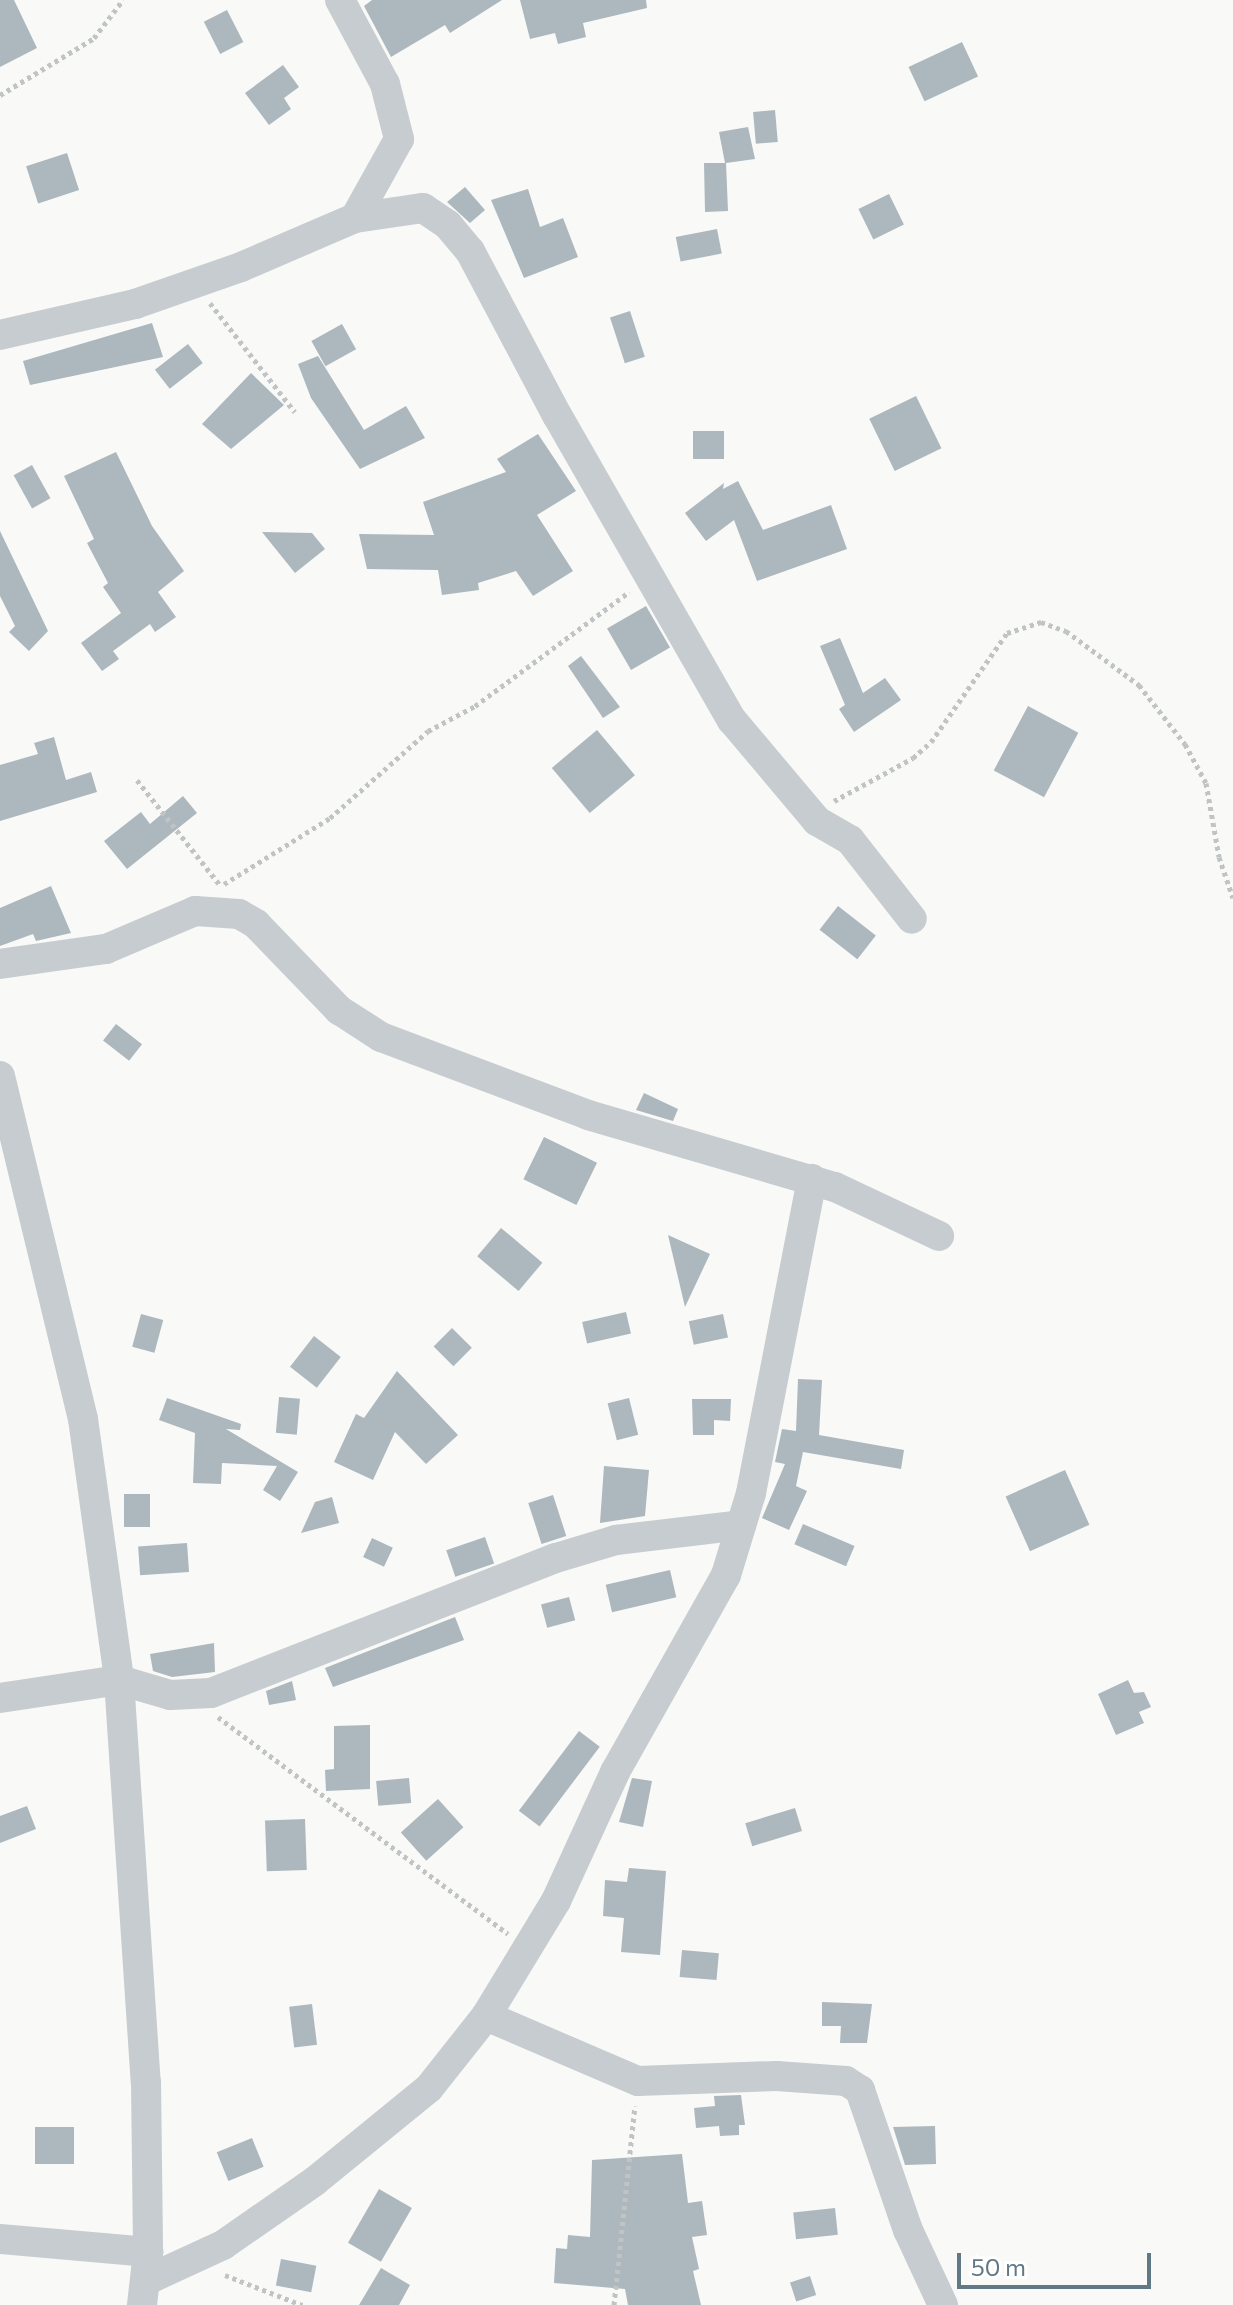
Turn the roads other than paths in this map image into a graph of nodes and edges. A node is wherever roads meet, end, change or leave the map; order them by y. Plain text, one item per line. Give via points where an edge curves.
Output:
1 (340, 0) edge
2 (355, 218) junction
3 (0, 335) edge
4 (912, 919) dead end
5 (0, 964) edge
6 (0, 1076) edge
7 (812, 1179) junction
8 (939, 1236) dead end
9 (741, 1525) junction
10 (119, 1680) junction
11 (0, 1698) edge
12 (486, 2016) junction
13 (0, 2239) edge
14 (146, 2279) edge
15 (943, 2305) edge

1 - 2 street via 385,84 399,139
2 - 3 street via 135,304
2 - 4 street via 423,208 463,242 732,720 827,829 850,840
5 - 7 street via 106,949 195,911 239,914 256,924 339,1010 381,1037 588,1115
6 - 10 street via 83,1419
7 - 8 street
7 - 9 street
9 - 10 street via 616,1540 556,1558 234,1686 190,1696
9 - 12 street via 704,1620 615,1772 577,1865
10 - 11 street
10 - 14 street via 137,1893
12 - 14 street via 429,2088 378,2133 197,2262
12 - 15 street via 638,2081 777,2076 846,2081 860,2090 908,2230
13 - 14 street

